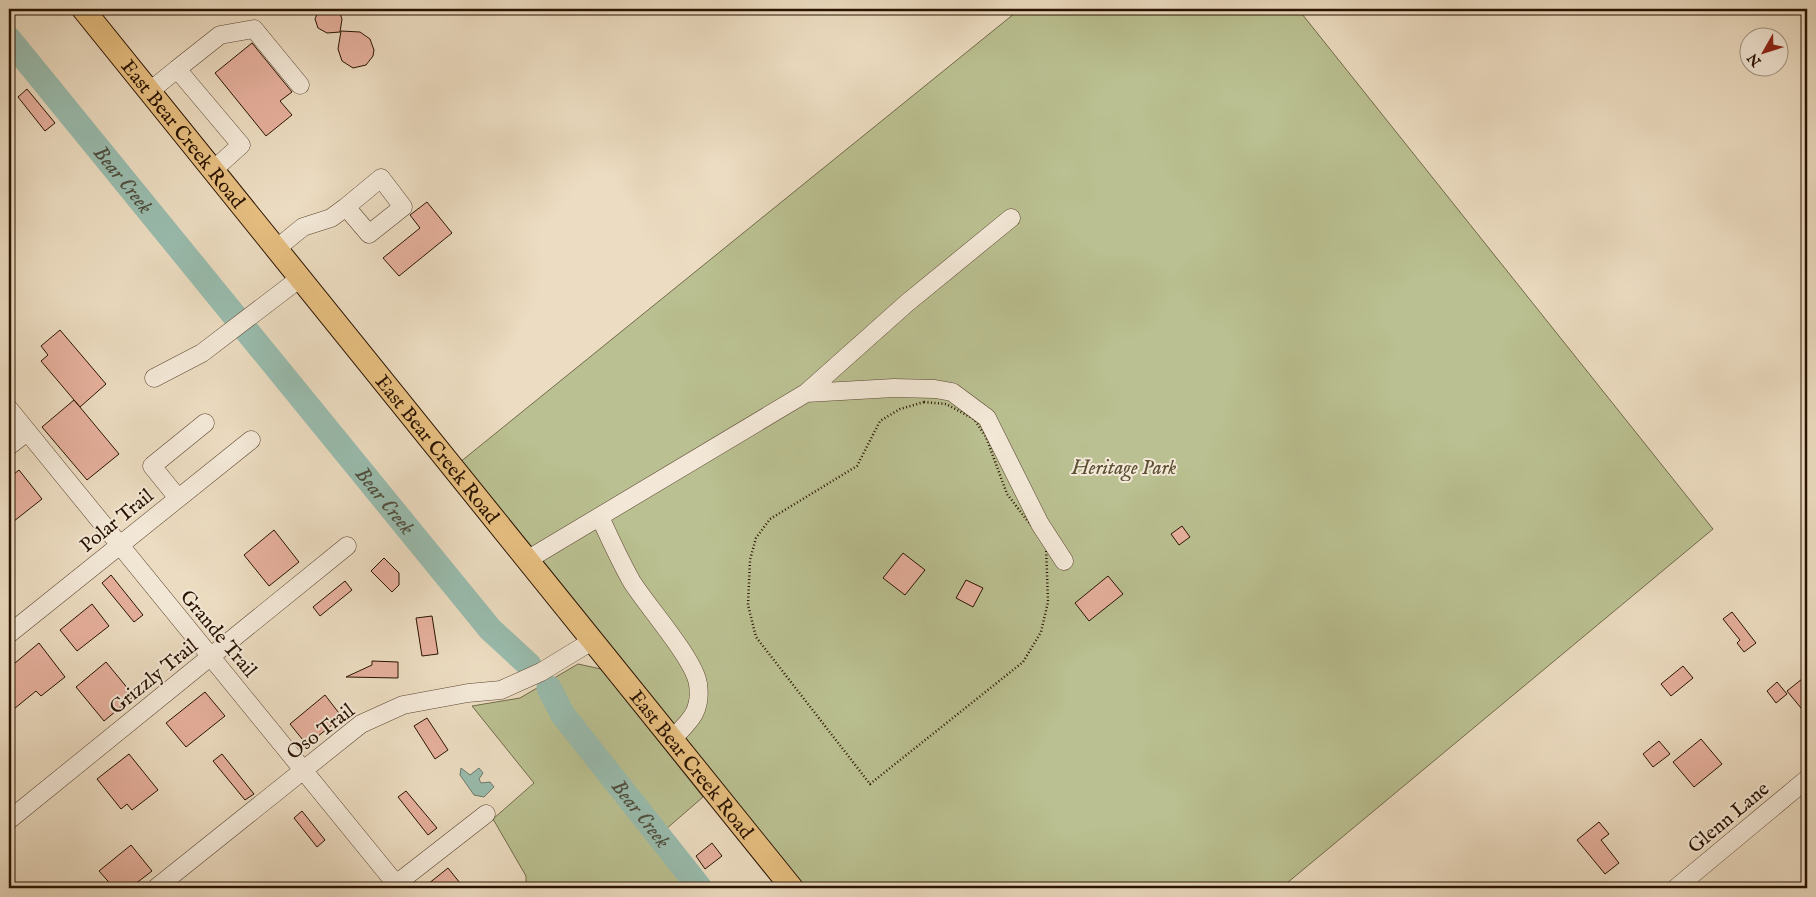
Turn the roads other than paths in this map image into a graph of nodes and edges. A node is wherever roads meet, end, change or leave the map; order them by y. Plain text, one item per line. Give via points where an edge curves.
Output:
1 (83, 9) edge
2 (177, 69) junction
3 (300, 85) dead end
4 (150, 91) junction
5 (212, 171) junction
6 (346, 207) dead end
7 (1011, 218) dead end
8 (276, 250) junction
9 (299, 279) junction
10 (154, 378) dead end
11 (806, 393) junction
12 (9, 409) edge
13 (205, 423) dead end
14 (27, 432) junction
15 (251, 440) dead end
16 (9, 446) edge
17 (178, 498) junction
18 (600, 517) junction
19 (119, 545) junction
20 (347, 546) dead end
21 (527, 560) junction
22 (1064, 561) dead end
23 (9, 634) edge
24 (592, 641) junction
25 (211, 656) junction
26 (672, 739) junction
27 (304, 770) junction
28 (1807, 779) edge
29 (486, 814) dead end
30 (9, 820) edge
31 (394, 886) edge
32 (156, 888) edge
33 (792, 888) edge
34 (1676, 888) edge

1 - 4 main road, East Bear Creek Road
2 - 3 street via 220,34 254,29
2 - 4 street
2 - 5 street via 241,145
4 - 5 main road, East Bear Creek Road
5 - 8 main road, East Bear Creek Road
6 - 8 street via 331,218 303,227
7 - 11 street via 907,302
8 - 9 main road, East Bear Creek Road
9 - 10 street via 202,353
9 - 21 main road, East Bear Creek Road
11 - 18 street
11 - 22 street via 894,388 952,392 988,418 1040,524
12 - 14 street, Grande Trail
13 - 17 street via 152,466
14 - 16 street
14 - 19 street, Grande Trail
15 - 17 street, Polar Trail
17 - 19 street, Polar Trail
18 - 21 street
18 - 26 street via 632,582 696,676 699,696 693,719
19 - 23 street, Polar Trail
19 - 25 street, Grande Trail
20 - 25 street, Grizzly Trail
21 - 24 main road, East Bear Creek Road
24 - 26 main road, East Bear Creek Road
24 - 27 street, Oso Trail via 541,672 501,690 404,705 361,724
25 - 27 street, Grande Trail
25 - 30 street, Grizzly Trail
26 - 33 main road, East Bear Creek Road
27 - 31 street, Grande Trail
27 - 32 street, Oso Trail
28 - 34 street, Glenn Lane
29 - 31 street

